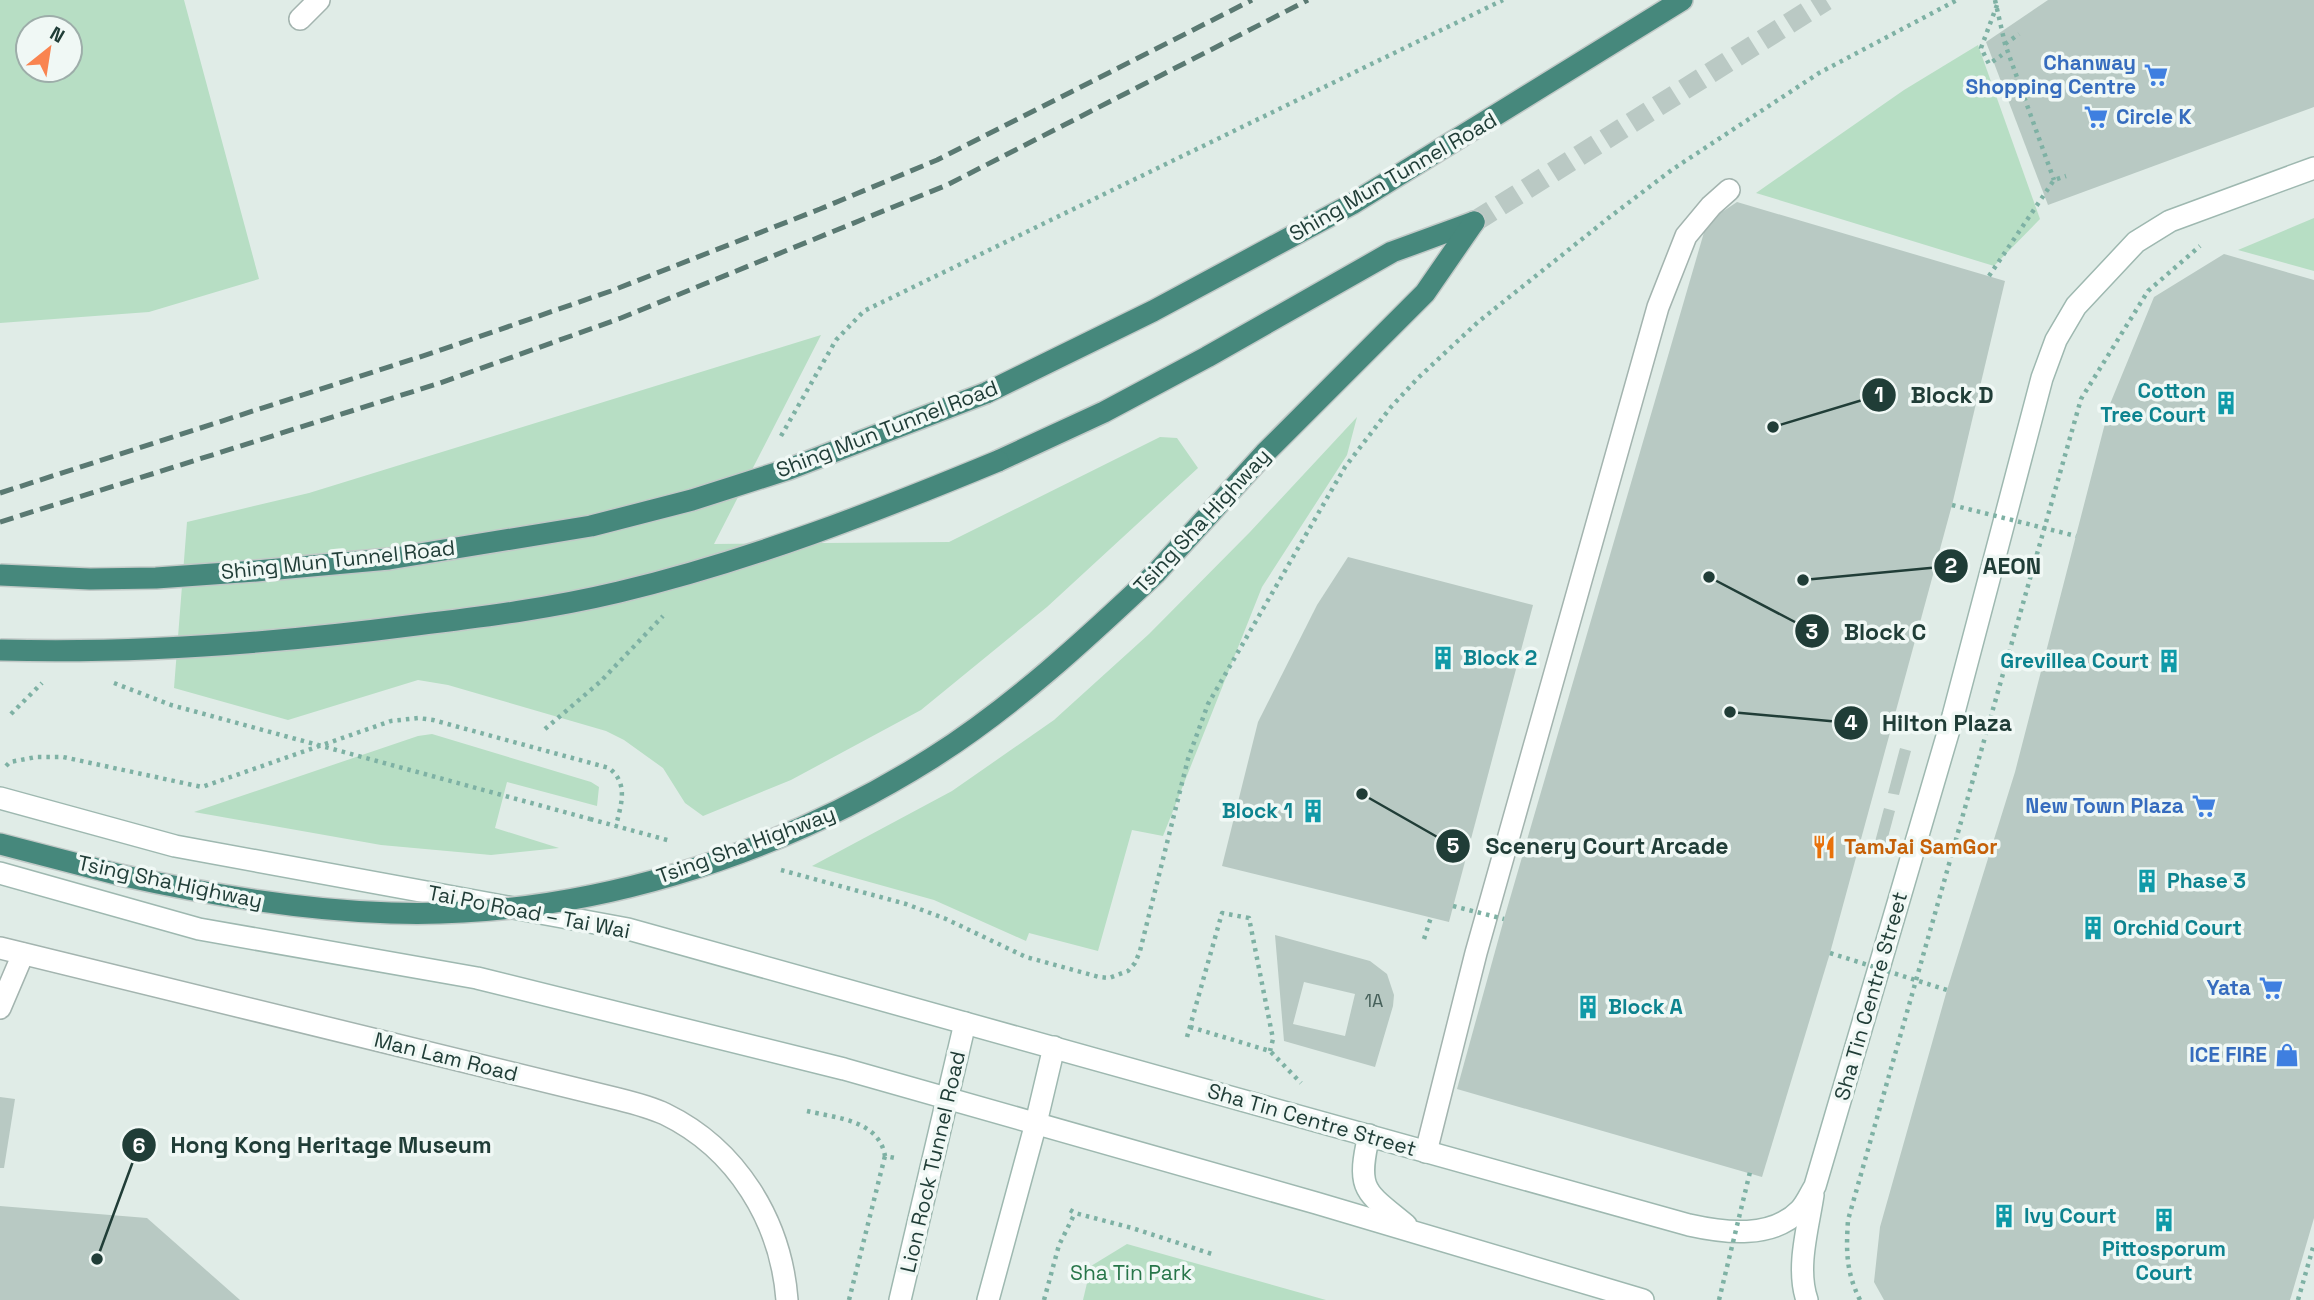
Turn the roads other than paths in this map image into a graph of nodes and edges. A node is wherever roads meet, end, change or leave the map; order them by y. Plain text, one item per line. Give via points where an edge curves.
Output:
1 (319, 0) edge
2 (1682, 0) edge
3 (300, 19) dead end
4 (2314, 168) edge
5 (1729, 190) dead end
6 (0, 575) edge
7 (0, 650) edge
8 (0, 798) edge
9 (0, 844) edge
10 (0, 873) edge
11 (0, 948) edge
12 (23, 954) junction
13 (0, 1008) edge
14 (965, 1023) junction
15 (1054, 1047) junction
16 (948, 1097) junction
17 (1036, 1123) junction
18 (1368, 1135) junction
19 (1426, 1152) junction
20 (1815, 1186) junction
21 (1413, 1231) junction
22 (787, 1300) edge
23 (901, 1300) edge
24 (988, 1300) edge
25 (1643, 1300) edge
26 (1807, 1300) edge

1 - 3 main road
2 - 6 highway, Shing Mun Tunnel Road, bridge via 1352,204 1153,311 986,393 789,469 591,526 389,559 156,578
4 - 20 main road, Sha Tin Centre Street via 2169,221 2136,242 2076,306 2056,340 1953,716
5 - 19 main road via 1686,236 1658,307 1476,953
7 - 9 highway, Tsing Sha Highway, bridge via 105,650 376,631 543,608 688,574 916,495 998,461 1116,406 1392,252 1474,222 1425,293 1265,453 1156,573 1093,632 1029,687 933,757 847,807 786,834 700,867 593,895 448,912 394,913 238,899
8 - 14 main road, Tai Po Road – Tai Wai via 175,846 628,929
10 - 16 main road via 199,929 477,978
11 - 12 main road, Man Lam Road
12 - 13 main road
12 - 22 main road, Man Lam Road via 664,1114 721,1154 753,1192 778,1243
14 - 15 main road, Tai Po Road – Tai Wai
14 - 16 main road, Lion Rock Tunnel Road
15 - 17 main road
15 - 18 main road, Sha Tin Centre Street
16 - 17 main road
16 - 23 main road, Lion Rock Tunnel Road
17 - 21 main road
17 - 24 main road
18 - 19 main road, Sha Tin Centre Street
18 - 21 main road via 1362,1167 1368,1194
19 - 20 main road, Sha Tin Centre Street via 1717,1231 1764,1229 1785,1222 1801,1209
20 - 26 main road via 1803,1262
21 - 25 main road

